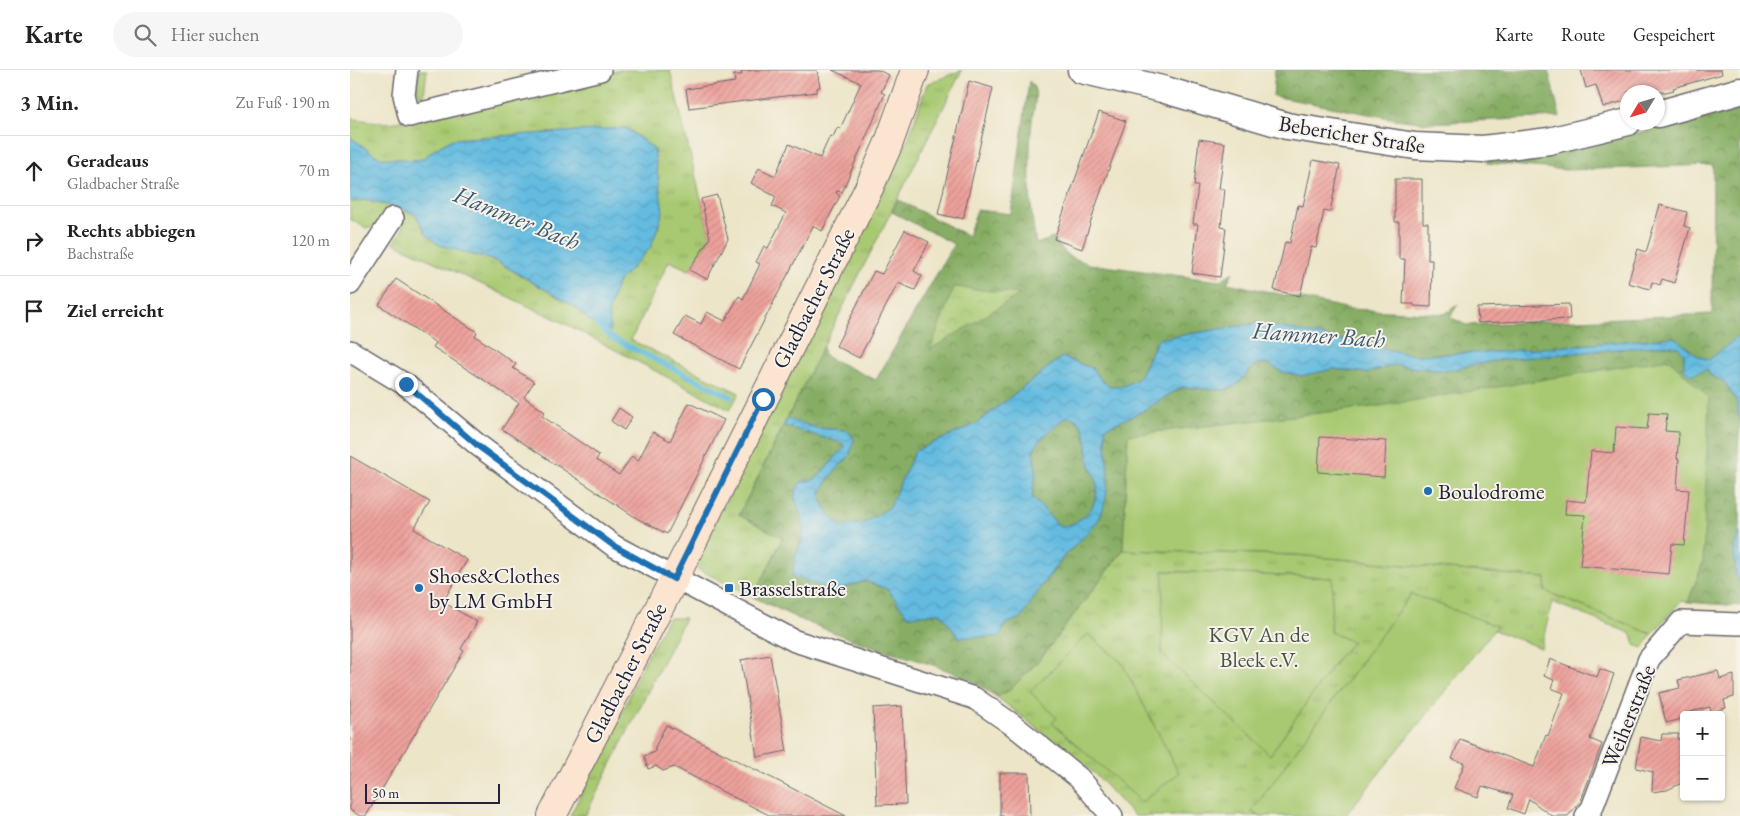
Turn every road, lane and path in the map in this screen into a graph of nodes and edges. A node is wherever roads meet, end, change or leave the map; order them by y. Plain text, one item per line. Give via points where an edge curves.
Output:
1 (407, 70) edge
2 (600, 70) edge
3 (915, 70) edge
4 (1081, 70) edge
5 (1740, 92) edge
6 (1665, 112) edge
7 (1620, 124) edge
8 (394, 218) dead end
9 (350, 284) edge
10 (350, 351) edge
11 (674, 579) junction
12 (1740, 624) edge
13 (552, 816) edge
14 (1112, 816) edge
15 (1586, 816) edge

1 - 2 street via 404,95 409,116
3 - 11 main road, Gladbacher Straße via 869,188
4 - 7 street, Bebericher Straße via 1287,126 1415,146 1483,149 1549,141
5 - 6 street
8 - 9 street
10 - 11 street via 406,384 478,446 614,546
11 - 13 main road, Gladbacher Straße
11 - 14 street via 794,641 974,698 1079,778
12 - 15 street, Weiherstraße via 1681,622 1650,659 1592,808

